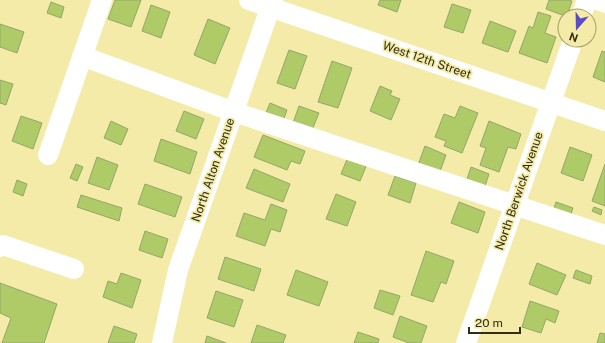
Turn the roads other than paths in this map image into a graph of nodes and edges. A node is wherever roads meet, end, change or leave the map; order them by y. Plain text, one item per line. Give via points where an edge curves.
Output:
1 (102, 0) edge
2 (249, 0) edge
3 (597, 0) edge
4 (605, 3) edge
5 (272, 4) edge
6 (570, 48) edge
7 (82, 56) junction
8 (551, 103) junction
9 (234, 112) junction
10 (605, 121) edge
11 (48, 155) dead end
12 (514, 205) junction
13 (605, 235) edge
14 (1, 244) edge
15 (74, 269) dead end
16 (162, 343) edge
17 (466, 343) edge

1 - 7 street
2 - 5 street, West 12th Street
3 - 4 street
5 - 8 street, West 12th Street
5 - 9 street, North Alton Avenue
6 - 8 street, North Berwick Avenue
7 - 9 street
7 - 11 street
8 - 10 street, West 12th Street
8 - 12 street, North Berwick Avenue
9 - 12 street
9 - 16 street, North Alton Avenue via 178,270
12 - 13 street
12 - 17 street, North Berwick Avenue
14 - 15 street

